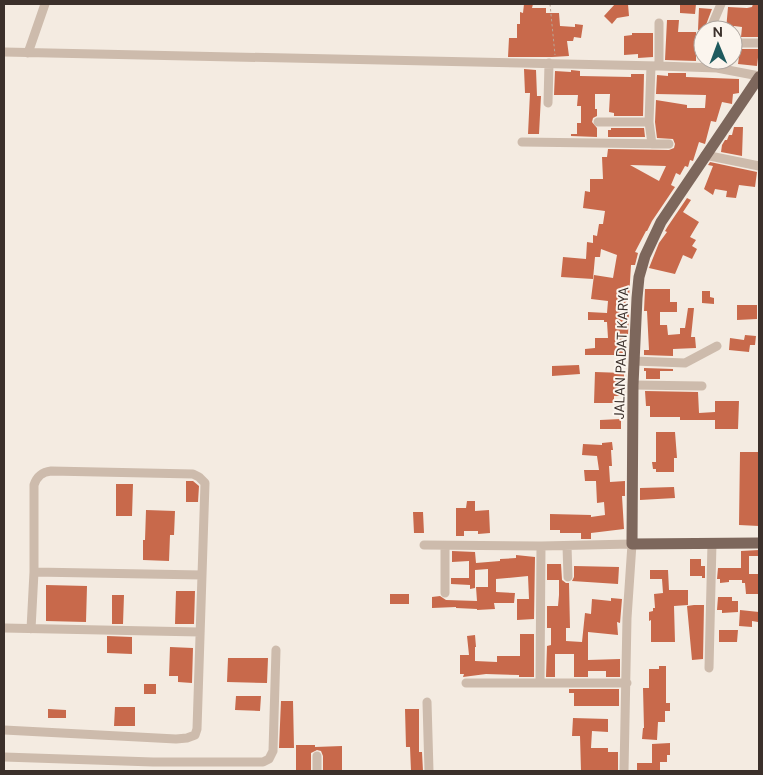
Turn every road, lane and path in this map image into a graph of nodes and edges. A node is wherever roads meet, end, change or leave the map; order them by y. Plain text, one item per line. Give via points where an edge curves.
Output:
1 (45, 4) edge
2 (550, 4) edge
3 (721, 4) edge
4 (714, 20) edge
5 (659, 23) dead end
6 (743, 43) edge
7 (759, 43) edge
8 (4, 52) edge
9 (28, 53) junction
10 (552, 63) junction
11 (693, 65) edge
12 (655, 66) junction
13 (730, 70) edge
14 (759, 77) edge
15 (548, 103) dead end
16 (598, 122) dead end
17 (649, 122) junction
18 (522, 142) dead end
19 (652, 144) junction
20 (669, 144) dead end
21 (705, 155) junction
22 (759, 166) edge
23 (717, 346) dead end
24 (634, 361) junction
25 (633, 385) junction
26 (702, 386) dead end
27 (712, 543) junction
28 (759, 543) edge
29 (632, 544) junction
30 (424, 546) dead end
31 (445, 546) junction
32 (541, 546) junction
33 (567, 546) junction
34 (34, 572) junction
35 (202, 575) junction
36 (568, 577) dead end
37 (445, 593) dead end
38 (4, 628) edge
39 (31, 629) junction
40 (200, 632) junction
41 (276, 650) dead end
42 (709, 668) dead end
43 (466, 683) dead end
44 (540, 683) junction
45 (627, 683) junction
46 (427, 702) dead end
47 (4, 730) edge
48 (4, 756) edge
49 (317, 756) dead end
50 (153, 767) edge
51 (317, 771) edge
52 (429, 771) edge
53 (624, 771) edge

1 - 9 street
2 - 10 path
3 - 4 street
5 - 12 street
6 - 7 street
8 - 9 street
9 - 10 street
10 - 12 street
10 - 15 street
11 - 12 street
12 - 17 street
13 - 14 street
14 - 21 main road, JALAN PADAT KARYA
16 - 17 street
17 - 19 street
18 - 19 street
19 - 20 street
21 - 22 street
21 - 24 main road, JALAN PADAT KARYA via 661,222 645,256 639,277
23 - 24 street via 685,363
24 - 25 main road, JALAN PADAT KARYA
25 - 26 street
25 - 29 main road, JALAN PADAT KARYA
27 - 28 main road
27 - 29 main road
27 - 42 street
29 - 33 street
29 - 45 street
30 - 31 street
31 - 32 street
31 - 37 street
32 - 33 street
32 - 44 street
33 - 36 street
34 - 35 street
34 - 35 street via 34,485 39,476 51,471 193,474 199,477 205,483
34 - 39 street
35 - 40 street
38 - 39 street
39 - 40 street
40 - 47 street via 198,729 192,737 176,739
41 - 50 street via 273,751 269,759 263,762
43 - 44 street
44 - 45 street
45 - 53 street
46 - 52 street
48 - 50 street
49 - 51 street

